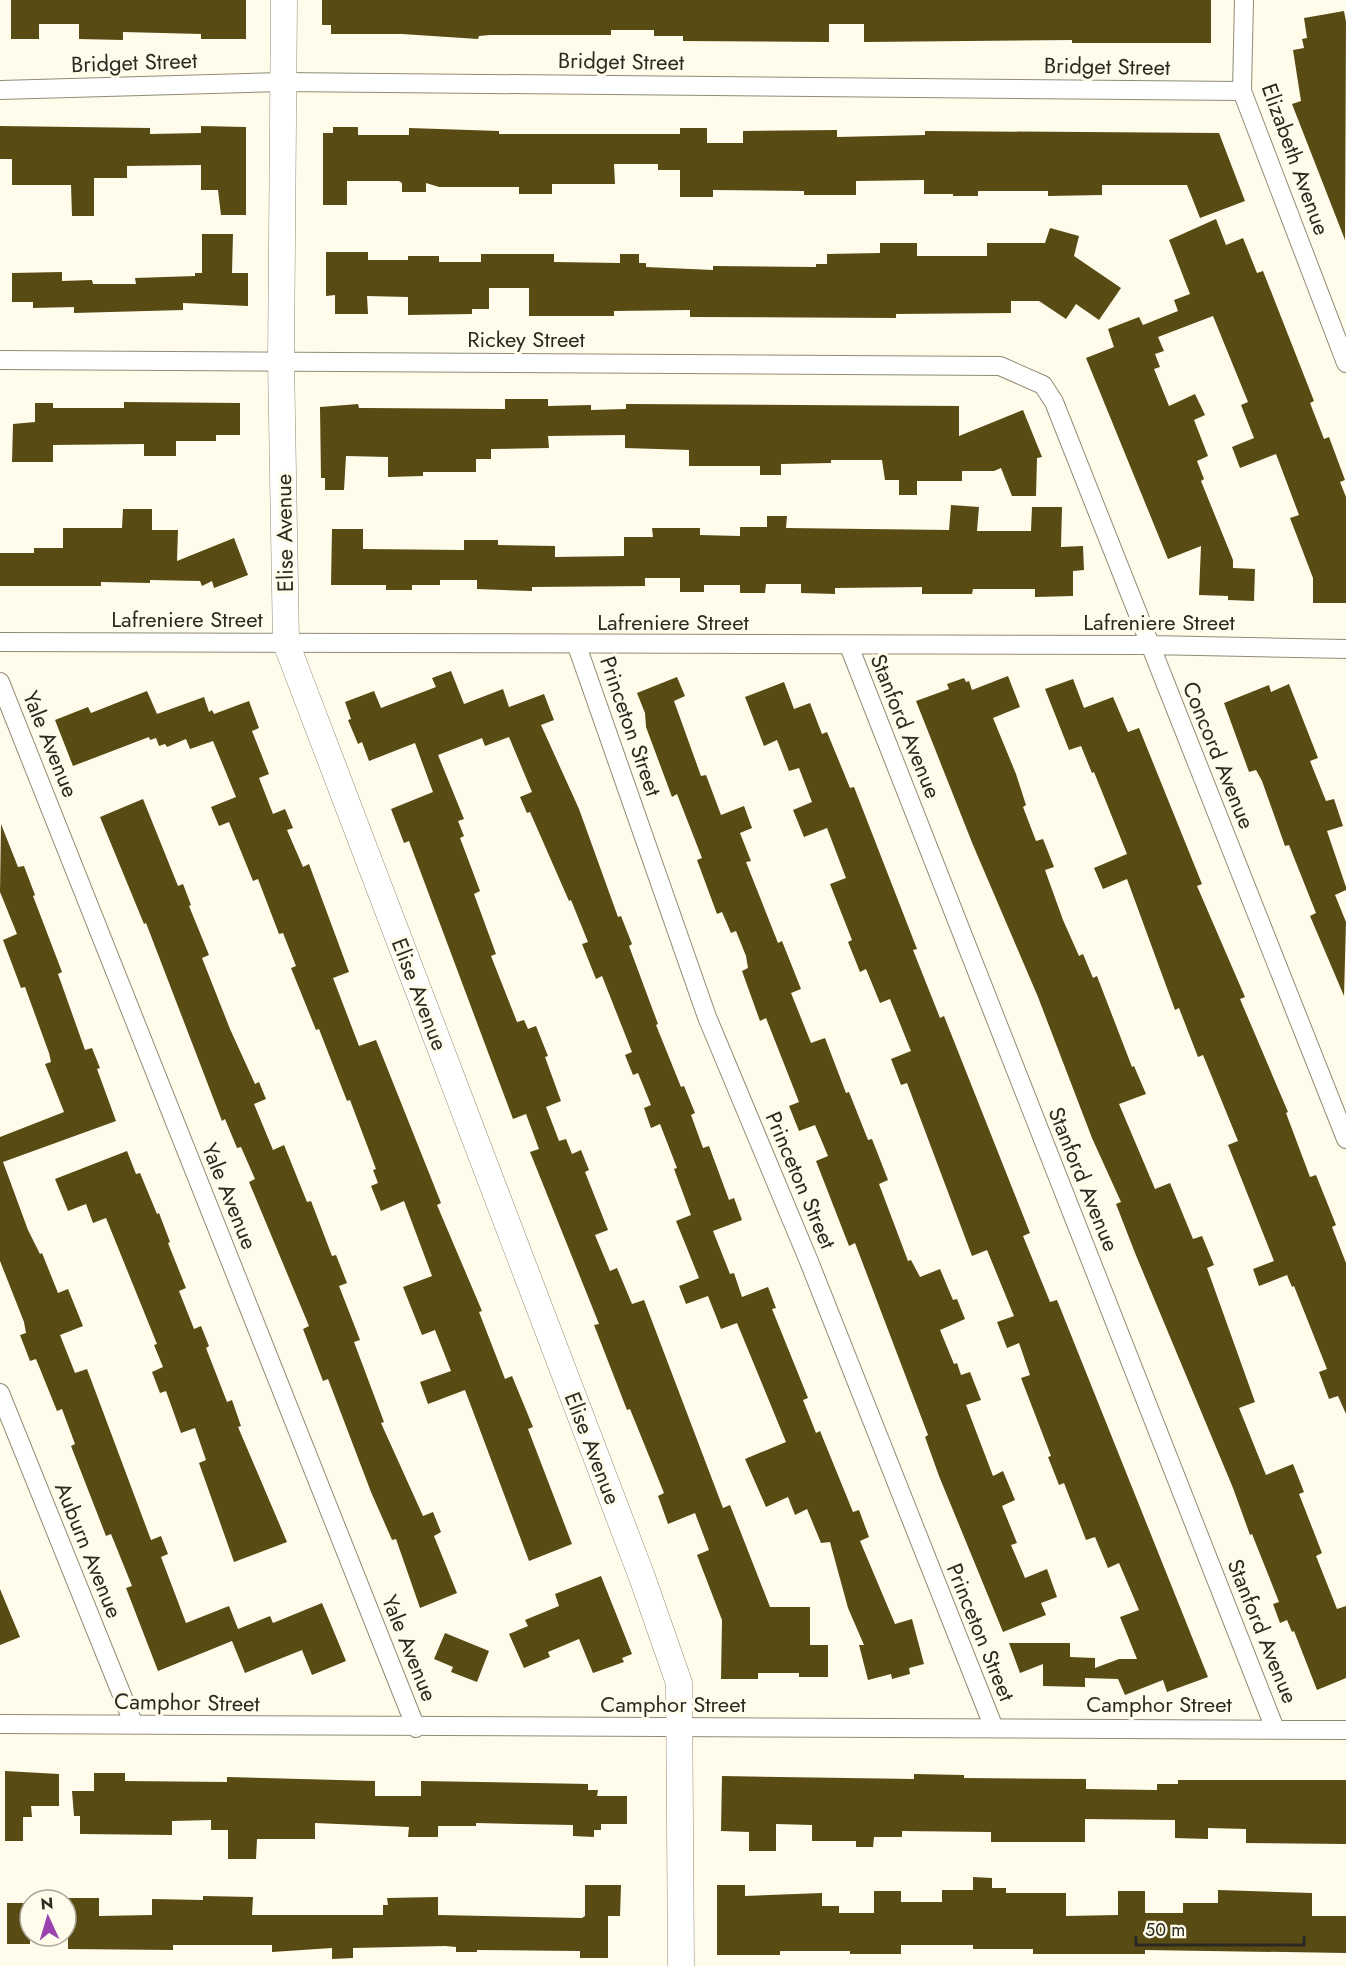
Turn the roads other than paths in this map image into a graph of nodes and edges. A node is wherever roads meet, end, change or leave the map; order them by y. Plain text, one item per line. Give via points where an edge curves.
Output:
1 (284, 0) edge
2 (1244, 0) edge
3 (283, 82) junction
4 (0, 90) edge
5 (1242, 92) junction
6 (0, 360) edge
7 (280, 361) junction
8 (1346, 363) edge
9 (1046, 389) joint
10 (0, 642) edge
11 (286, 643) junction
12 (1150, 645) junction
13 (577, 646) junction
14 (849, 646) junction
15 (1346, 649) edge
16 (0, 682) edge
17 (1346, 1139) edge
18 (0, 1393) edge
19 (0, 1724) edge
20 (134, 1725) junction
21 (416, 1728) junction
22 (678, 1728) junction
23 (994, 1728) junction
24 (1275, 1729) junction
25 (1346, 1730) edge
26 (681, 1966) edge

1 - 3 street, Elise Avenue
2 - 5 street, Elizabeth Avenue
3 - 4 street, Bridget Street
3 - 5 street, Bridget Street
3 - 7 street, Elise Avenue
5 - 8 street, Elizabeth Avenue
6 - 7 street, Rickey Street
7 - 9 street, Rickey Street via 1000,366
7 - 11 street, Elise Avenue
9 - 12 street, Concord Avenue
10 - 11 street, Lafreniere Street
11 - 13 street, Lafreniere Street
11 - 22 street, Elise Avenue via 642,1577 679,1683
12 - 14 street, Lafreniere Street
12 - 15 street, Lafreniere Street
12 - 17 street, Concord Avenue
13 - 14 street, Lafreniere Street
13 - 23 street, Princeton Street via 707,1017 808,1259
14 - 24 street, Stanford Avenue
16 - 21 street, Yale Avenue
18 - 20 street, Auburn Avenue
19 - 20 street, Camphor Street
20 - 21 street, Camphor Street
21 - 22 street, Camphor Street
22 - 23 street, Camphor Street
22 - 26 street, Elise Avenue
23 - 24 street, Camphor Street
24 - 25 street, Camphor Street

